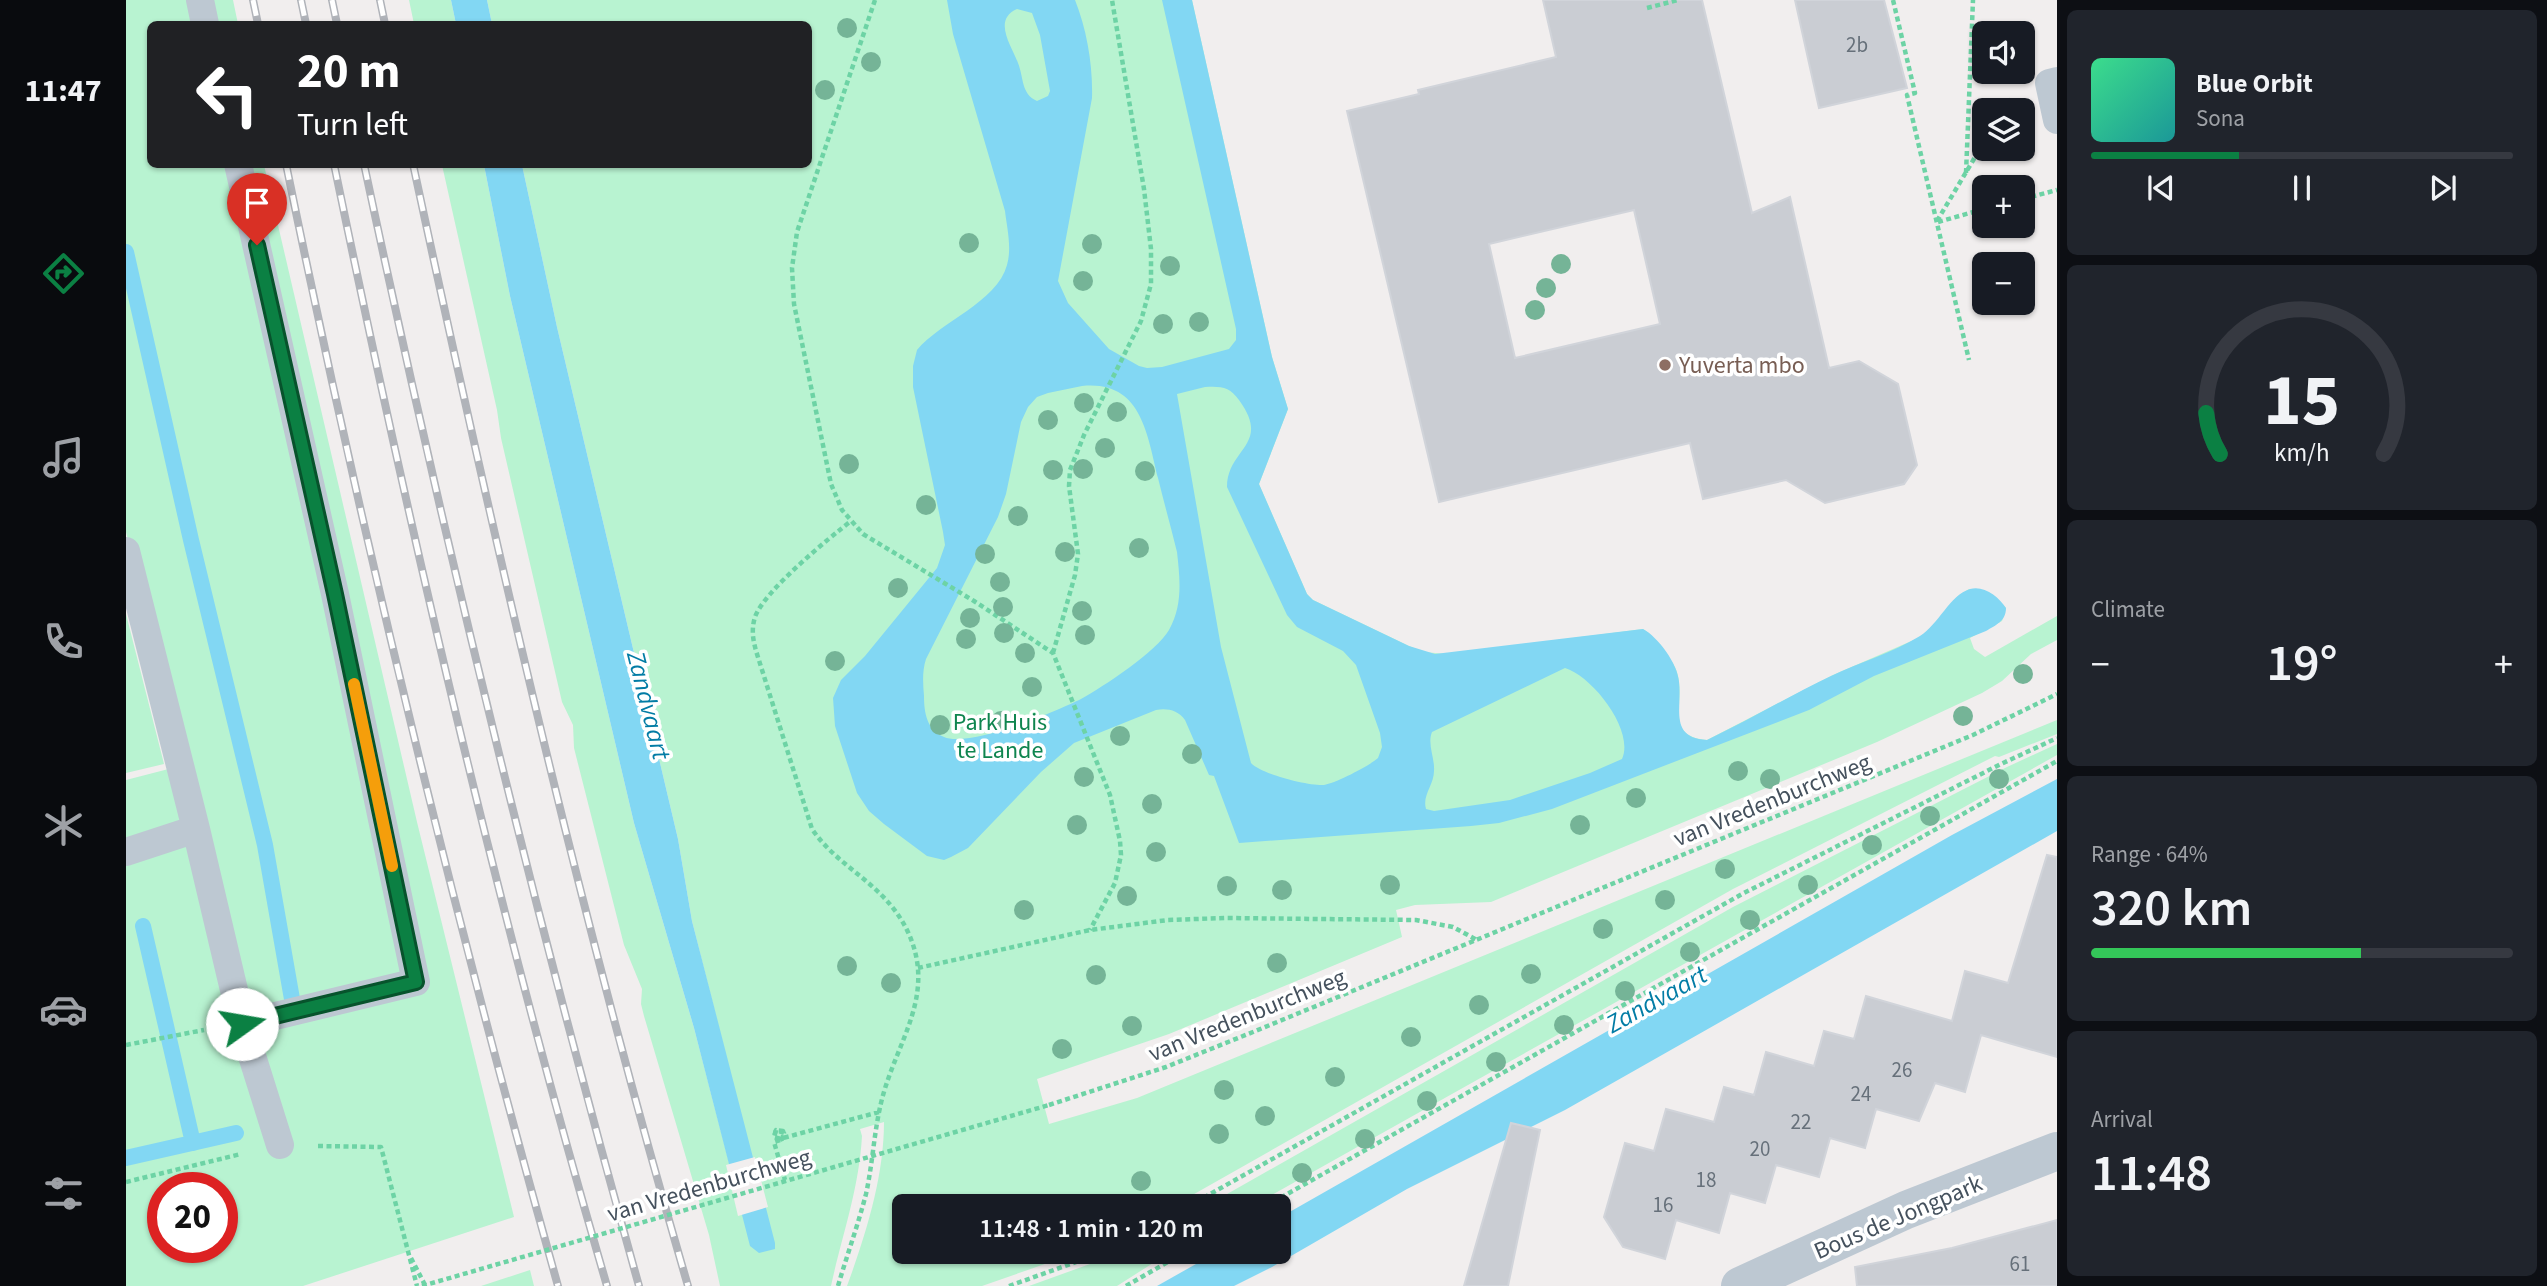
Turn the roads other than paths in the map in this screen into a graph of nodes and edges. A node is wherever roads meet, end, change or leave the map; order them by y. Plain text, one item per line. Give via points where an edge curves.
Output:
1 (200, 0) edge
2 (204, 21) edge
3 (2057, 81) edge
4 (2057, 120) edge
5 (239, 168) edge
6 (126, 551) edge
7 (195, 829) junction
8 (126, 852) edge
9 (242, 1024) junction
10 (279, 1145) road end
11 (2057, 1151) edge
12 (1740, 1286) edge

1 - 2 lane
3 - 4 lane via 2049,83
5 - 9 lane via 416,982
6 - 7 lane
7 - 8 lane
7 - 9 lane
9 - 10 lane
11 - 12 street, Bous de Jongpark via 1906,1210

